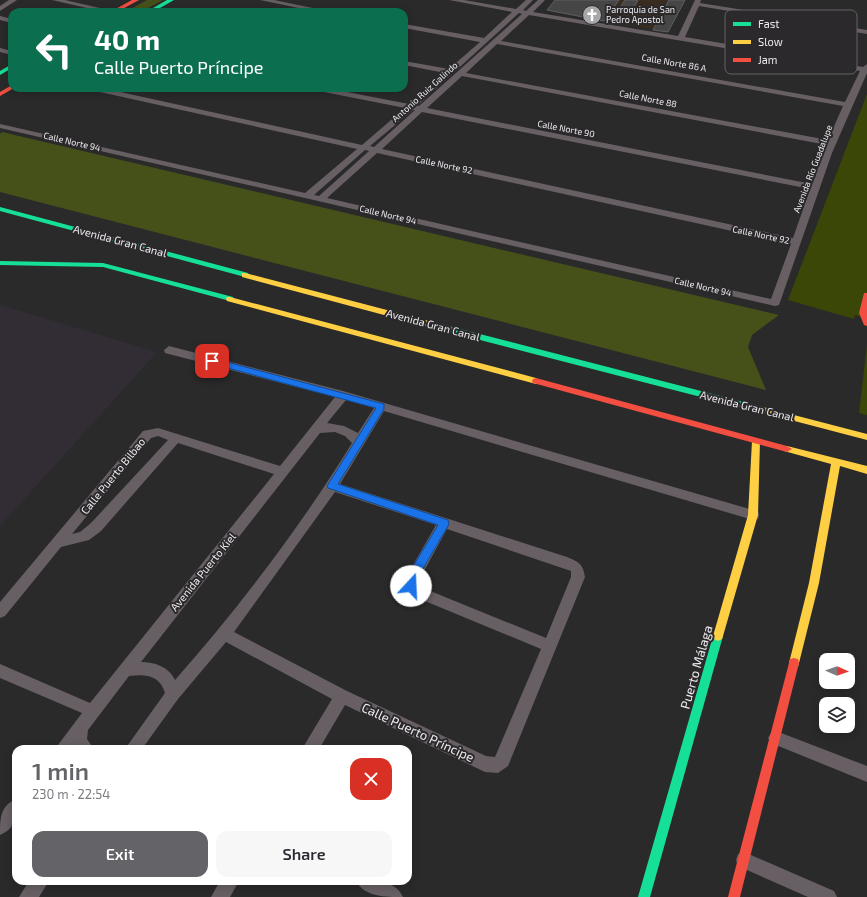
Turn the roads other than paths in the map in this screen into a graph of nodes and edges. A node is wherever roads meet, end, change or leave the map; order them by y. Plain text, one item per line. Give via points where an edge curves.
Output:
1 (14, 0) edge
2 (55, 0) edge
3 (136, 0) edge
4 (171, 0) edge
5 (263, 0) edge
6 (452, 0) edge
7 (530, 0) edge
8 (542, 0) edge
9 (697, 2) edge
10 (94, 8) edge
11 (121, 8) edge
12 (156, 8) edge
13 (307, 8) edge
14 (0, 9) edge
15 (742, 10) edge
16 (517, 11) junction
17 (528, 13) junction
18 (408, 27) edge
19 (857, 30) edge
20 (867, 32) edge
21 (681, 38) junction
22 (483, 40) junction
23 (496, 42) junction
24 (725, 45) edge
25 (408, 64) edge
26 (866, 68) edge
27 (449, 71) junction
28 (461, 74) junction
29 (110, 92) edge
30 (333, 92) edge
31 (848, 105) junction
32 (410, 108) junction
33 (421, 110) junction
34 (0, 126) edge
35 (832, 143) junction
36 (364, 147) junction
37 (376, 150) junction
38 (814, 187) junction
39 (307, 196) junction
40 (322, 199) junction
41 (0, 209) edge
42 (797, 242) junction
43 (0, 263) edge
44 (867, 294) edge
45 (775, 303) joint
46 (866, 322) edge
47 (169, 350) dead end
48 (343, 395) junction
49 (381, 406) junction
50 (318, 429) junction
51 (867, 437) edge
52 (176, 438) junction
53 (358, 441) junction
54 (756, 441) junction
55 (836, 462) junction
56 (867, 470) edge
57 (282, 472) junction
58 (332, 486) junction
59 (753, 515) junction
60 (444, 523) junction
61 (60, 542) junction
62 (0, 612) edge
63 (224, 634) junction
64 (550, 646) junction
65 (0, 671) edge
66 (124, 671) junction
67 (173, 694) junction
68 (342, 696) junction
69 (93, 711) junction
70 (80, 728) junction
71 (776, 738) junction
72 (66, 745) edge
73 (82, 745) edge
74 (136, 745) edge
75 (312, 745) edge
76 (867, 774) edge
77 (12, 812) edge
78 (0, 827) edge
79 (744, 860) junction
80 (37, 885) edge
81 (228, 885) edge
82 (372, 885) edge
83 (28, 897) edge
84 (220, 897) edge
85 (394, 897) edge
86 (644, 897) edge
87 (734, 897) edge
88 (828, 897) edge

1 - 14 street
2 - 10 street
3 - 11 main road
4 - 12 main road
5 - 13 street
6 - 16 street
7 - 16 street, Antonio Ruiz Galindo
8 - 17 street, Antonio Ruiz Galindo
9 - 15 street
9 - 21 street
16 - 17 street
16 - 22 street, Antonio Ruiz Galindo
17 - 21 street
17 - 23 street, Antonio Ruiz Galindo
18 - 22 street
19 - 20 street
21 - 24 street
22 - 27 street, Antonio Ruiz Galindo
23 - 28 street, Antonio Ruiz Galindo
23 - 31 street, Calle Norte 86 A
25 - 27 street
26 - 31 street, Avenida Río Guadalupe
27 - 32 street, Antonio Ruiz Galindo
28 - 33 street, Antonio Ruiz Galindo
28 - 35 street, Calle Norte 88
29 - 36 street, Calle Norte 92
30 - 32 street, Calle Norte 90
31 - 35 street, Avenida Río Guadalupe
32 - 33 street, Calle Norte 90
32 - 36 street, Antonio Ruiz Galindo
33 - 37 street, Antonio Ruiz Galindo
33 - 38 street, Calle Norte 90
34 - 39 street, Calle Norte 94
35 - 38 street, Avenida Río Guadalupe
36 - 37 street, Calle Norte 92
36 - 39 street, Antonio Ruiz Galindo
37 - 40 street, Antonio Ruiz Galindo
37 - 42 street, Calle Norte 92
38 - 42 street, Avenida Río Guadalupe
39 - 40 street, Calle Norte 94
40 - 45 street, Calle Norte 94
41 - 51 main road, Avenida Gran Canal via 455,331
42 - 45 street, Avenida Río Guadalupe
43 - 54 main road via 103,265
44 - 46 main road via 863,312
47 - 48 street
48 - 49 street
48 - 50 street, Avenida Puerto Kiel
49 - 53 street
49 - 59 street
50 - 53 street via 345,429
50 - 57 street, Avenida Puerto Kiel
52 - 57 street, Calle Puerto Bilbao
52 - 61 street, Calle Puerto Bilbao via 96,527 84,536
52 - 61 street, Calle Puerto Bilbao via 158,432 147,434
53 - 58 street
54 - 55 main road
54 - 59 main road, Puerto Málaga
55 - 56 main road
55 - 71 main road via 814,583
57 - 66 street, Avenida Puerto Kiel
58 - 60 street, Calle Puerto Príncipe
58 - 63 street
59 - 86 main road, Puerto Málaga
60 - 64 street, Calle Puerto Príncipe via 577,568 578,577
60 - 64 street via 412,578 413,590
61 - 62 street, Calle Puerto Bilbao
63 - 67 street
63 - 68 street, Calle Puerto Príncipe
64 - 68 street, Calle Puerto Príncipe via 506,756 498,764 485,764
65 - 69 street
66 - 67 street via 137,667 154,670 167,679
66 - 69 street, Avenida Puerto Kiel
67 - 74 street
68 - 75 street
69 - 70 street, Avenida Puerto Kiel
70 - 72 street, Avenida Puerto Kiel
70 - 73 street via 79,742
71 - 76 street
71 - 79 main road
77 - 78 street
79 - 87 main road
79 - 88 street
80 - 83 street
81 - 84 street
82 - 85 street

